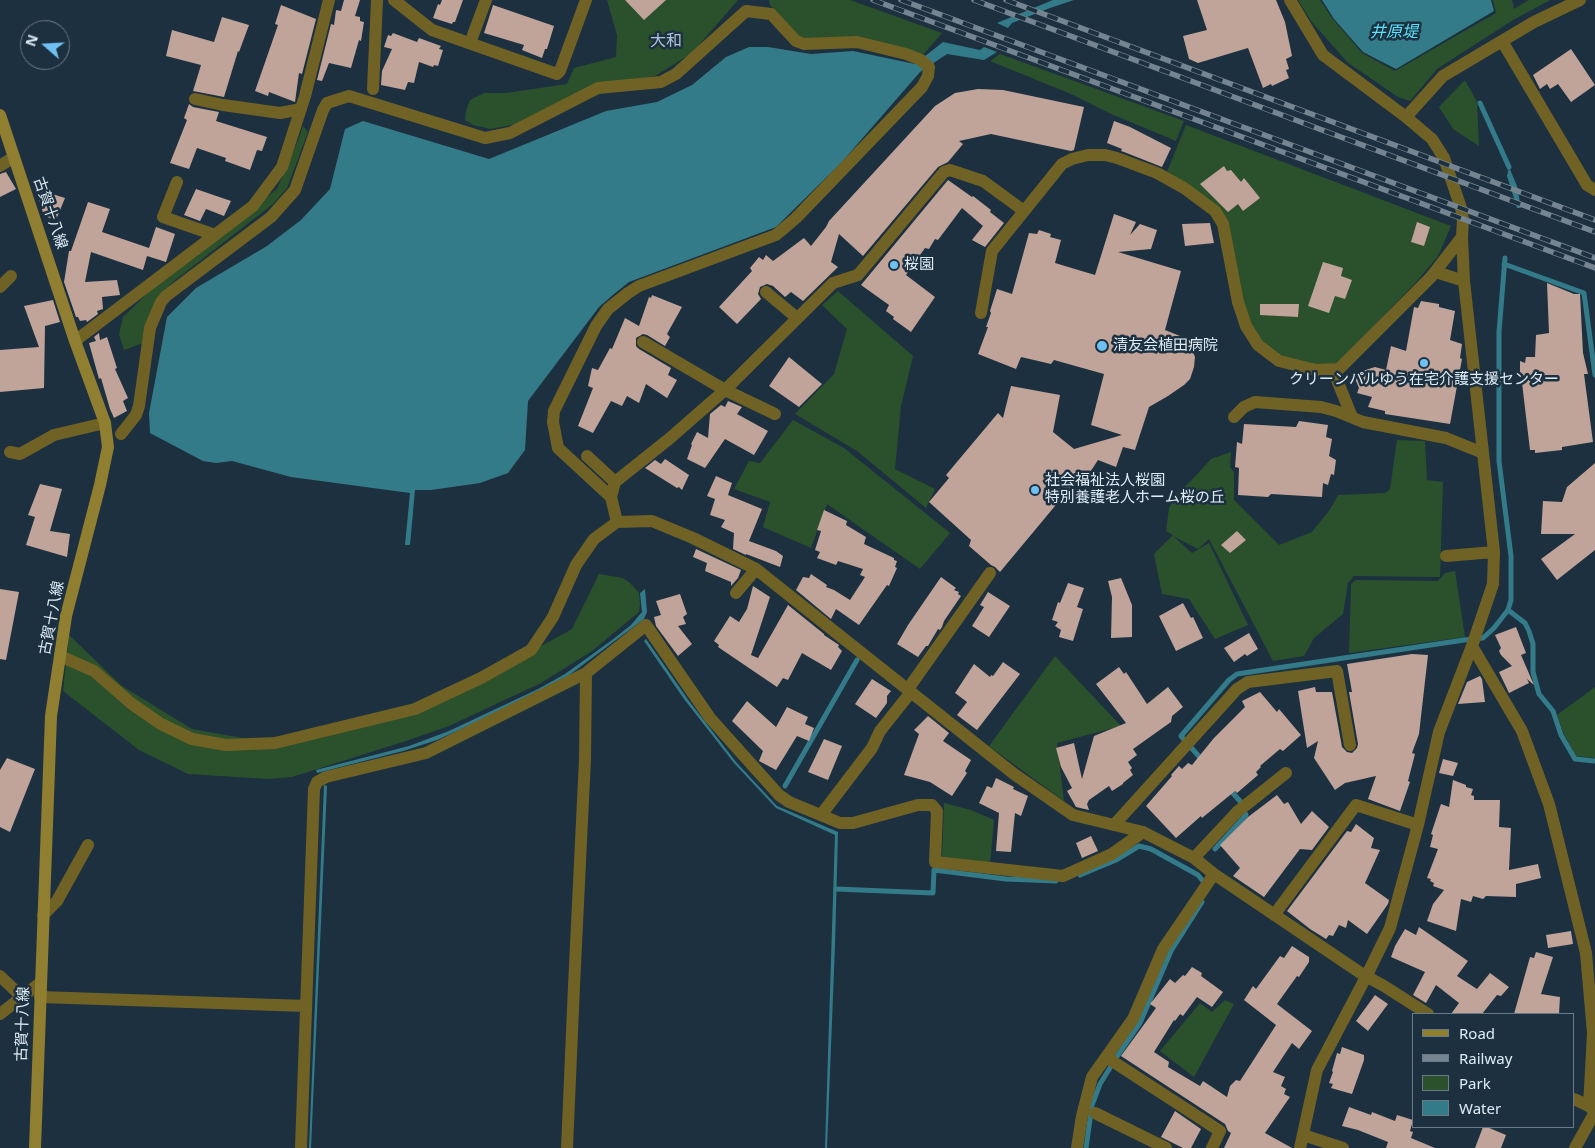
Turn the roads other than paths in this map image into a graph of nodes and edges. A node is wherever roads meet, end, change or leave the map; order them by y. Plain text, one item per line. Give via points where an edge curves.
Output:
1 (329, 0) edge
2 (377, 0) edge
3 (394, 0) edge
4 (486, 0) edge
5 (586, 0) edge
6 (1290, 0) edge
7 (1580, 0) edge
8 (1502, 41) junction
9 (470, 43) junction
10 (373, 88) dead end
11 (195, 99) dead end
12 (301, 109) junction
13 (0, 115) edge
14 (1406, 117) junction
15 (14, 157) junction
16 (0, 166) edge
17 (177, 182) dead end
18 (1595, 190) edge
19 (1024, 211) junction
20 (215, 235) junction
21 (1462, 238) junction
22 (1436, 272) junction
23 (11, 276) dead end
24 (1464, 281) junction
25 (0, 287) edge
26 (766, 292) dead end
27 (980, 313) dead end
28 (797, 318) junction
29 (75, 341) junction
30 (643, 342) dead end
31 (1333, 370) junction
32 (725, 390) junction
33 (775, 414) dead end
34 (1234, 417) dead end
35 (1352, 417) junction
36 (105, 423) junction
37 (121, 434) dead end
38 (10, 452) dead end
39 (1483, 453) junction
40 (587, 456) dead end
41 (615, 482) junction
42 (610, 497) junction
43 (617, 522) junction
44 (1494, 552) junction
45 (1446, 556) dead end
46 (756, 569) junction
47 (990, 573) dead end
48 (736, 593) dead end
49 (1472, 646) junction
50 (60, 656) junction
51 (586, 674) junction
52 (909, 690) junction
53 (1350, 745) dead end
54 (1286, 773) dead end
55 (821, 815) junction
56 (1114, 825) junction
57 (1418, 825) junction
58 (1143, 832) junction
59 (88, 846) dead end
60 (1194, 858) junction
61 (1214, 874) junction
62 (43, 915) junction
63 (1274, 915) junction
64 (1590, 952) edge
65 (0, 976) edge
66 (1366, 977) junction
67 (40, 983) junction
68 (22, 997) junction
69 (40, 997) junction
70 (306, 1006) junction
71 (1426, 1013) edge
72 (0, 1014) edge
73 (1106, 1057) junction
74 (1575, 1100) edge
75 (1593, 1110) edge
76 (1095, 1113) dead end
77 (1303, 1135) junction
78 (35, 1148) edge
79 (301, 1148) edge
80 (567, 1148) edge
81 (1077, 1148) edge
82 (1166, 1148) edge
83 (1212, 1148) edge
84 (1300, 1148) edge
85 (1343, 1148) edge
86 (1575, 1148) edge

1 - 12 street
2 - 10 street
3 - 9 street via 432,30
4 - 9 street
5 - 9 street via 557,74
6 - 14 street via 1323,54
7 - 8 street
8 - 14 street via 1443,76
8 - 18 street via 1587,185
11 - 12 street via 280,112
12 - 20 street via 282,167 253,206
13 - 15 main road, 古賀十八線
14 - 21 street via 1432,139 1444,158 1461,208
15 - 16 street
15 - 29 main road, 古賀十八線
17 - 20 street via 162,217
19 - 27 street via 992,251
19 - 28 street via 983,181 950,170 944,172 858,275 833,284
19 - 31 street via 1062,164 1072,159 1105,155 1157,174 1184,188 1215,211 1223,224 1238,302 1246,326 1258,346 1279,361 1316,370
20 - 29 street
21 - 22 street
21 - 24 street
22 - 24 street
22 - 31 street via 1339,369
23 - 25 street
24 - 39 street
26 - 28 street
28 - 32 street
29 - 36 main road, 古賀十八線
30 - 32 street
31 - 35 street
32 - 33 street
32 - 41 street
34 - 35 street via 1255,402 1321,407
35 - 39 street via 1446,438
36 - 38 street via 54,436 20,454
36 - 50 main road, 古賀十八線 via 108,447 66,616
37 - 42 street via 139,406 150,328 161,302 271,217 295,190 323,110 328,104 349,96 485,138 510,133 598,88 661,82 676,74 746,10 770,14 796,41 804,44 856,42 922,60 929,67 922,87 776,235 639,286 608,309 596,326 554,410 553,422 558,448
39 - 44 street
40 - 41 street
41 - 42 street
42 - 43 street
43 - 46 street via 652,521
43 - 50 street via 594,539 576,565 552,617 531,650 415,709 275,742 226,745 192,739 162,724 94,671
44 - 45 street
44 - 49 street via 1492,584
46 - 48 street
46 - 52 street
47 - 52 street
49 - 57 street via 1439,732
49 - 64 street via 1522,731 1549,804
50 - 62 main road, 古賀十八線 via 51,716
51 - 55 street via 646,625 710,718 779,795
51 - 70 street via 426,753 326,777 317,782 314,789
51 - 80 street
52 - 55 street via 872,748
52 - 56 street via 1014,774 1072,815
53 - 56 street via 1337,671 1248,682 1237,688
54 - 60 street via 1237,812
55 - 58 street via 840,823 853,822 918,804 932,805 937,811 935,862 1063,876 1112,854
56 - 58 street
57 - 63 street via 1356,805
57 - 66 street via 1390,928
58 - 60 street
59 - 62 street via 57,901
60 - 61 street
61 - 63 street
61 - 73 street via 1163,949 1133,1018
62 - 67 main road, 古賀十八線
63 - 66 street
64 - 75 street
65 - 68 street
66 - 71 street
66 - 77 street via 1317,1070
67 - 68 street
67 - 69 main road, 古賀十八線
68 - 72 street
69 - 70 street
69 - 78 main road, 古賀十八線
70 - 79 street
73 - 81 street via 1092,1077
73 - 83 street via 1220,1131
74 - 75 street
75 - 86 street
76 - 82 street
77 - 84 street
77 - 85 street

